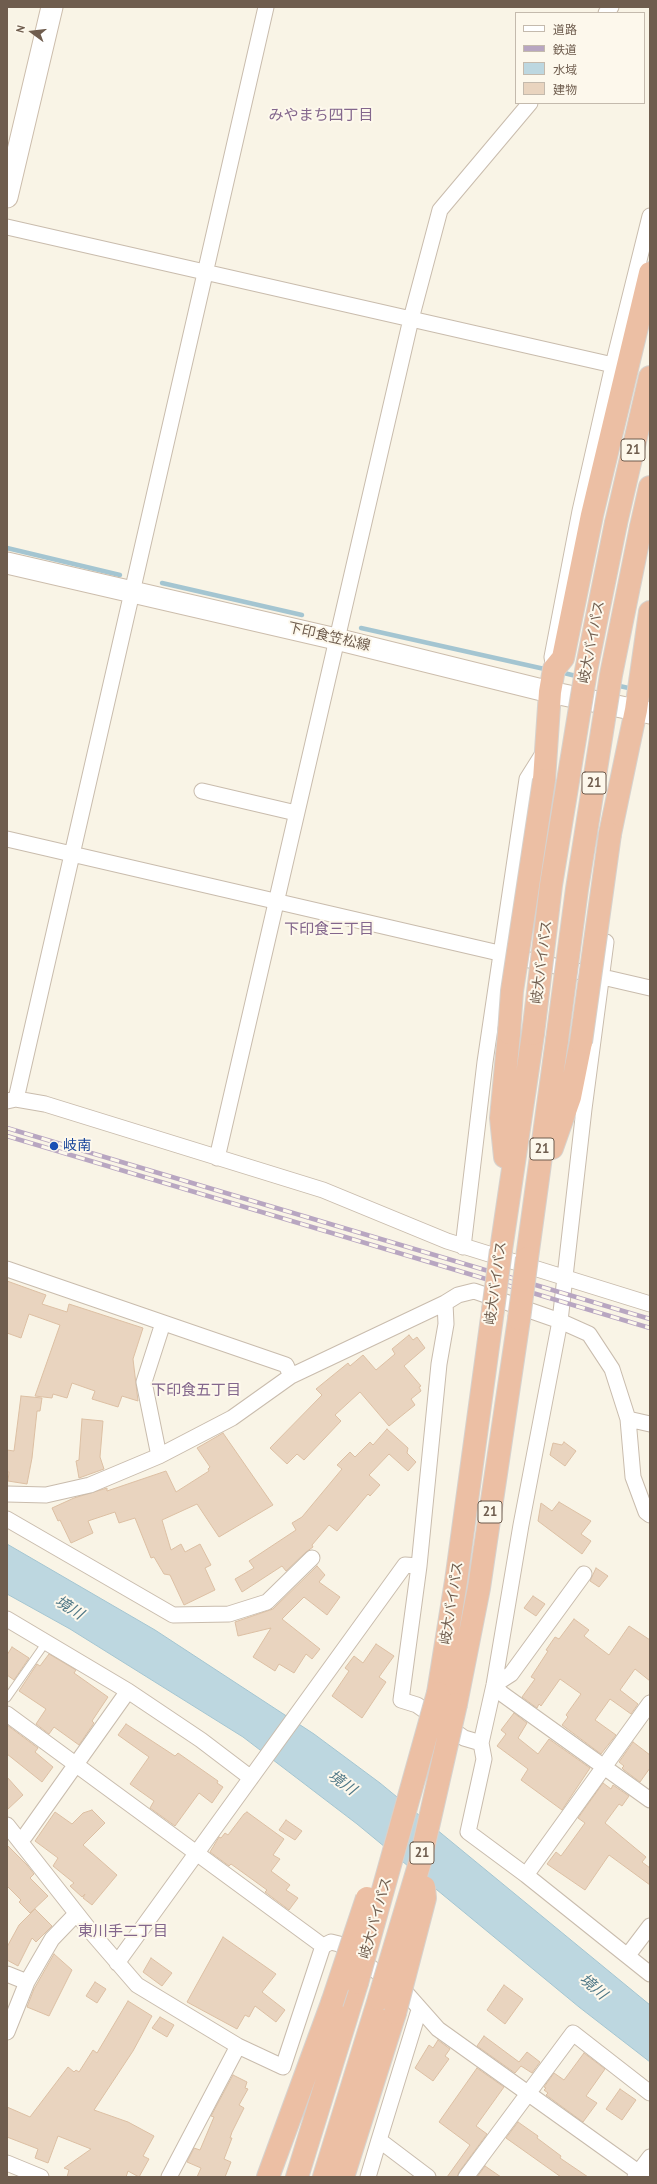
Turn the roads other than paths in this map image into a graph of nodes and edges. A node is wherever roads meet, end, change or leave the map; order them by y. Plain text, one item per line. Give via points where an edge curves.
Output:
1 (52, 7) edge
2 (266, 7) edge
3 (529, 104) edge
4 (7, 197) edge
5 (650, 216) edge
6 (7, 227) edge
7 (206, 273) junction
8 (650, 273) edge
9 (411, 319) junction
10 (613, 365) junction
11 (650, 377) edge
12 (650, 487) edge
13 (7, 563) edge
14 (132, 592) junction
15 (649, 621) edge
16 (336, 639) junction
17 (554, 669) junction
18 (550, 692) junction
19 (643, 711) edge
20 (546, 750) junction
21 (620, 787) junction
22 (202, 791) dead end
23 (296, 813) junction
24 (7, 839) edge
25 (72, 854) junction
26 (275, 902) junction
27 (500, 953) junction
28 (602, 976) junction
29 (650, 988) edge
30 (12, 1100) edge
31 (217, 1158) junction
32 (508, 1190) junction
33 (536, 1191) junction
34 (463, 1247) junction
35 (7, 1269) edge
36 (565, 1278) junction
37 (445, 1303) junction
38 (650, 1304) edge
39 (560, 1321) junction
40 (163, 1323) junction
41 (291, 1376) junction
42 (628, 1420) junction
43 (650, 1424) edge
44 (159, 1456) junction
45 (7, 1494) edge
46 (650, 1515) edge
47 (7, 1519) edge
48 (312, 1558) dead end
49 (419, 1566) junction
50 (584, 1574) dead end
51 (7, 1619) edge
52 (47, 1641) junction
53 (494, 1685) junction
54 (128, 1691) junction
55 (7, 1698) edge
56 (650, 1703) edge
57 (7, 1714) edge
58 (481, 1743) junction
59 (77, 1765) junction
60 (603, 1766) junction
61 (254, 1773) junction
62 (650, 1800) edge
63 (7, 1825) edge
64 (18, 1840) junction
65 (396, 1847) junction
66 (198, 1853) junction
67 (526, 1875) junction
68 (76, 1914) junction
69 (650, 1926) edge
70 (323, 1946) junction
71 (628, 1955) junction
72 (117, 1963) junction
73 (7, 1974) edge
74 (650, 1974) edge
75 (26, 1982) junction
76 (387, 2006) junction
77 (419, 2010) junction
78 (7, 2032) edge
79 (238, 2046) junction
80 (529, 2093) junction
81 (650, 2093) edge
82 (379, 2140) junction
83 (650, 2157) edge
84 (7, 2163) edge
85 (640, 2175) edge
86 (41, 2177) edge
87 (169, 2177) edge
88 (268, 2177) edge
89 (297, 2177) edge
90 (324, 2177) edge
91 (343, 2177) edge
92 (368, 2177) edge
93 (428, 2177) edge
94 (466, 2177) edge

1 - 4 main road
2 - 7 street
3 - 9 street via 440,210
5 - 10 street
6 - 7 street
7 - 9 street
7 - 14 street
8 - 17 highway, 21 via 592,515 563,658
9 - 10 street
9 - 16 street
10 - 17 street via 580,511 552,657
11 - 32 highway, 岐大バイパス / 21, bridge via 616,523 586,671 551,885 533,1034
12 - 33 highway, 岐大バイパス / 21, bridge via 610,683 577,889
13 - 14 main road, 下印食笠松線
14 - 16 main road, 下印食笠松線
14 - 25 street
15 - 19 highway, 21
16 - 18 main road, 下印食笠松線
16 - 23 street
17 - 18 highway, 21
18 - 19 main road, 下印食笠松線
18 - 20 highway, 21
19 - 21 highway, 21
20 - 27 street via 528,779
20 - 32 highway, 21, bridge via 544,780 512,991 501,1118
21 - 28 street via 623,794
21 - 33 highway, 21, bridge via 610,834 570,1097
22 - 23 street
23 - 26 street
24 - 25 street
25 - 26 street
25 - 30 street
26 - 27 street
26 - 31 street
27 - 28 street
27 - 34 street
28 - 29 street
28 - 36 street
30 - 31 street via 45,1104
31 - 34 street via 323,1190
32 - 65 highway, 岐大バイパス / 21, bridge via 456,1581 438,1693
33 - 76 highway, 岐大バイパス / 21, bridge via 479,1588 420,1862 425,1898
34 - 36 street
35 - 40 street
36 - 38 street
36 - 39 street
37 - 39 street via 458,1295 474,1291
37 - 41 street
37 - 49 street via 446,1324 439,1364
39 - 42 street via 589,1334 612,1369
39 - 53 street
40 - 41 street via 286,1365
40 - 44 street via 144,1382
41 - 44 street via 232,1418
42 - 43 street
42 - 46 street via 633,1477 646,1512
44 - 45 street via 90,1485 46,1495
47 - 48 street via 173,1615 229,1614 267,1602
49 - 58 street via 400,1700 417,1705 464,1738
49 - 61 street via 405,1565
50 - 53 street via 511,1674
51 - 52 street
52 - 54 street
52 - 55 lane
53 - 58 street
53 - 60 street via 501,1694
54 - 59 street
54 - 61 street
56 - 60 street
57 - 59 street
58 - 67 street via 484,1759 468,1832
59 - 64 street via 25,1836
59 - 66 street
60 - 62 street
60 - 67 street
61 - 66 street
63 - 64 street
64 - 68 street
65 - 88 highway, 21, bridge via 377,1869 332,2003
65 - 89 highway, 岐大バイパス / 21, bridge
66 - 70 street
66 - 72 street
67 - 71 street
68 - 72 street
68 - 75 street via 52,1939
69 - 71 street
70 - 77 street via 331,1942 339,1944 407,1994
70 - 79 street via 283,2067
71 - 74 street
72 - 79 street via 137,1985
73 - 75 street
75 - 78 street
76 - 90 highway, 21
76 - 91 highway, 21
77 - 80 street via 438,2029
77 - 82 street
79 - 87 street
80 - 81 street via 573,2033
80 - 85 street
80 - 94 street
82 - 92 street
82 - 93 street
83 - 85 street
84 - 86 street

